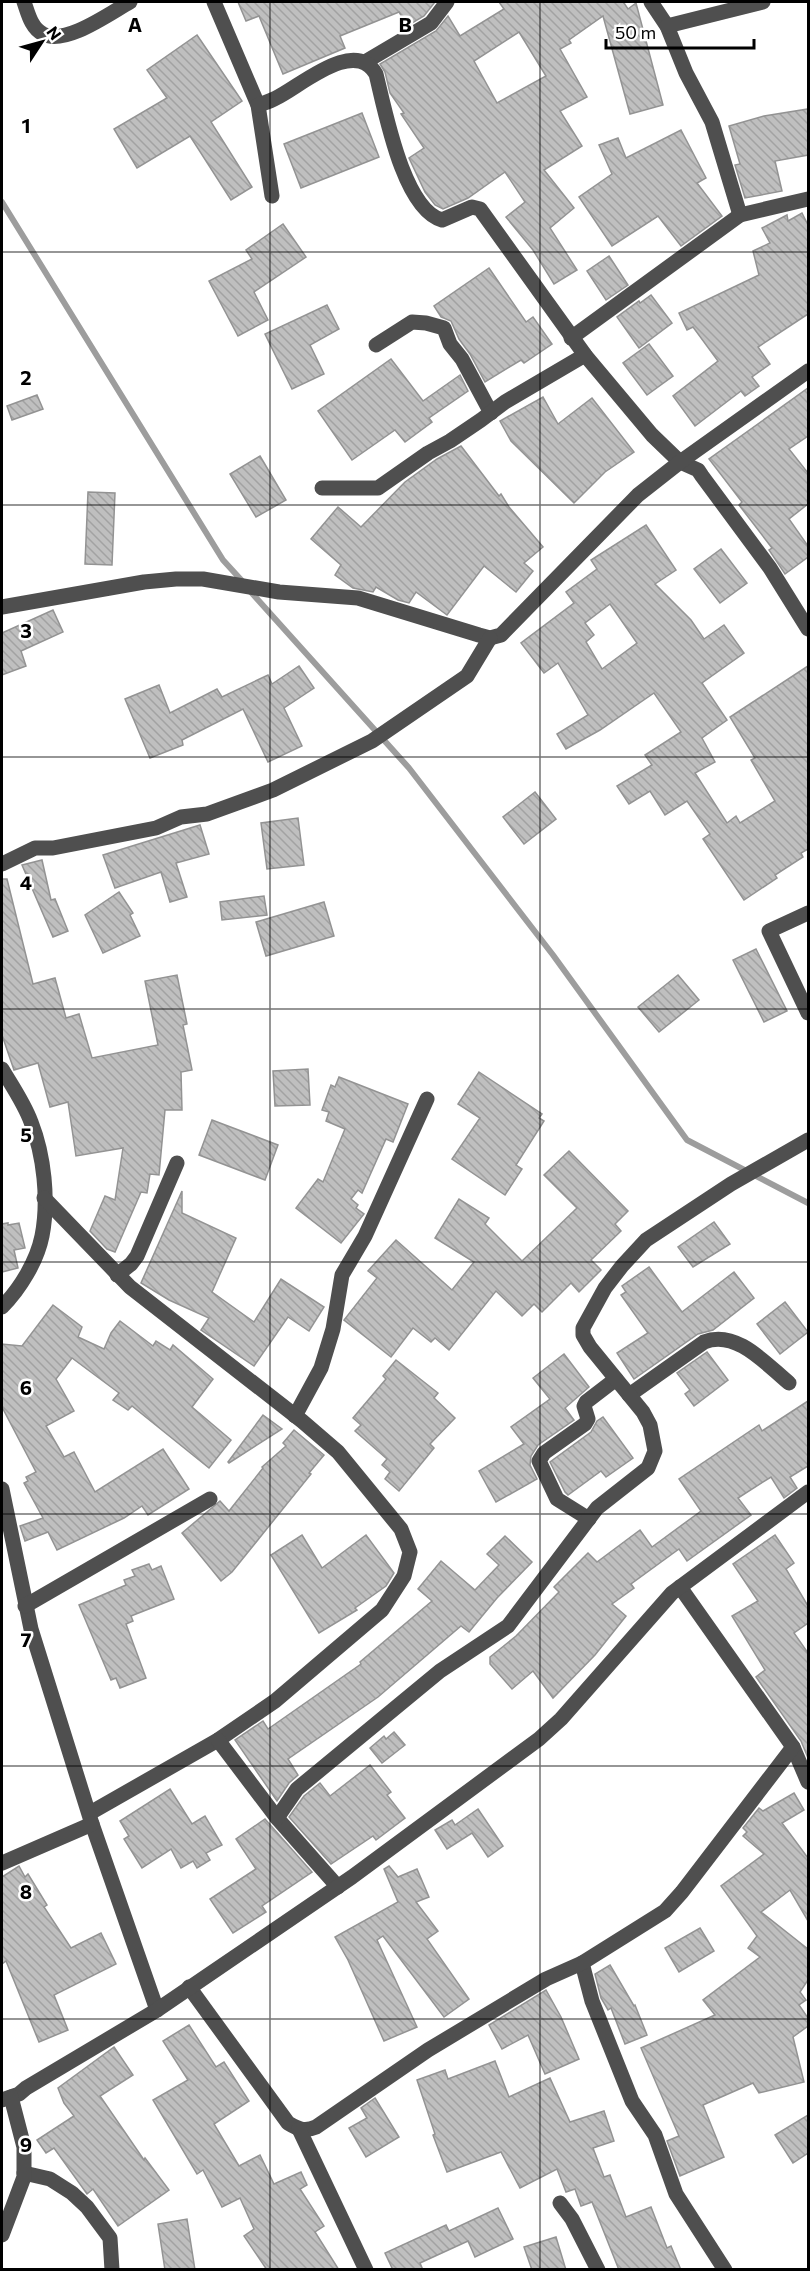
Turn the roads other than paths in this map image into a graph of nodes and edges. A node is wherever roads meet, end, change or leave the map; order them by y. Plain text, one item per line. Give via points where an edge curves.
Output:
1 (24, 2) edge
2 (130, 2) edge
3 (214, 2) edge
4 (447, 2) edge
5 (651, 2) edge
6 (763, 2) edge
7 (667, 26) junction
8 (365, 62) junction
9 (258, 105) junction
10 (272, 196) dead end
11 (808, 199) edge
12 (740, 215) junction
13 (571, 338) junction
14 (376, 345) dead end
15 (585, 355) junction
16 (808, 371) edge
17 (491, 413) junction
18 (680, 462) junction
19 (322, 488) dead end
20 (2, 607) edge
21 (808, 629) edge
22 (490, 638) junction
23 (2, 864) edge
24 (808, 913) edge
25 (808, 1013) edge
26 (2, 1069) edge
27 (427, 1099) dead end
28 (808, 1140) edge
29 (177, 1163) dead end
30 (44, 1198) junction
31 (117, 1275) junction
32 (2, 1307) edge
33 (616, 1379) junction
34 (789, 1383) dead end
35 (629, 1395) junction
36 (295, 1416) junction
37 (2, 1489) edge
38 (808, 1492) edge
39 (210, 1499) dead end
40 (590, 1519) junction
41 (680, 1587) junction
42 (25, 1606) junction
43 (218, 1740) junction
44 (793, 1747) junction
45 (808, 1782) edge
46 (91, 1818) junction
47 (277, 1818) junction
48 (2, 1863) edge
49 (338, 1887) junction
50 (582, 1963) junction
51 (189, 1988) junction
52 (157, 2010) junction
53 (6, 2099) edge
54 (299, 2129) junction
55 (24, 2173) junction
56 (560, 2203) dead end
57 (2, 2235) edge
58 (112, 2270) edge
59 (366, 2270) edge
60 (598, 2270) edge
61 (725, 2270) edge

1 - 2 street via 31,22 42,34 55,37 80,30
3 - 9 street
4 - 8 street via 431,23
5 - 7 street
6 - 7 street
7 - 12 street via 712,122
8 - 9 street via 335,64 276,99
8 - 13 street via 376,74 397,158 421,206 442,220 472,207 480,209
9 - 10 street
11 - 12 street
12 - 13 street
13 - 15 street
14 - 17 street via 412,322 444,328
15 - 17 street
15 - 18 street via 652,435
16 - 18 street
17 - 19 street via 378,488
18 - 21 street via 698,470 770,568
18 - 22 street via 638,495 501,635
20 - 22 street via 144,582 202,579 279,592 358,598
22 - 23 street via 467,676 372,741 273,790 156,828 35,848
24 - 25 street via 769,931
26 - 30 street via 35,1134
27 - 36 street via 365,1236 342,1275 333,1329 321,1368
28 - 33 street via 731,1184 646,1240 622,1266 583,1328 590,1347
29 - 31 street via 137,1256
30 - 31 street
30 - 32 street via 42,1237 32,1263
31 - 36 street
33 - 35 street
33 - 40 street via 585,1404 587,1421 539,1461 558,1499
34 - 35 street via 750,1350 715,1338
35 - 40 street via 650,1425 654,1451 648,1468 608,1498
36 - 43 street via 338,1452 401,1529 410,1552 409,1562 398,1588 382,1610 275,1701
37 - 42 street
38 - 41 street
39 - 42 street
40 - 47 street via 508,1626 440,1671 297,1789
41 - 44 street
41 - 49 street via 539,1739
42 - 46 street
43 - 46 street
43 - 47 street
44 - 45 street
44 - 50 street via 664,1911
46 - 48 street
46 - 52 street
47 - 49 street
49 - 51 street
50 - 54 street via 546,1979 428,2050 316,2127
50 - 61 street via 592,2001 632,2101 655,2135 676,2194
51 - 52 street
51 - 54 street via 288,2123
52 - 53 street
53 - 55 street via 24,2147
54 - 59 street
55 - 57 street
55 - 58 street via 50,2179 87,2207 110,2238
56 - 60 street

